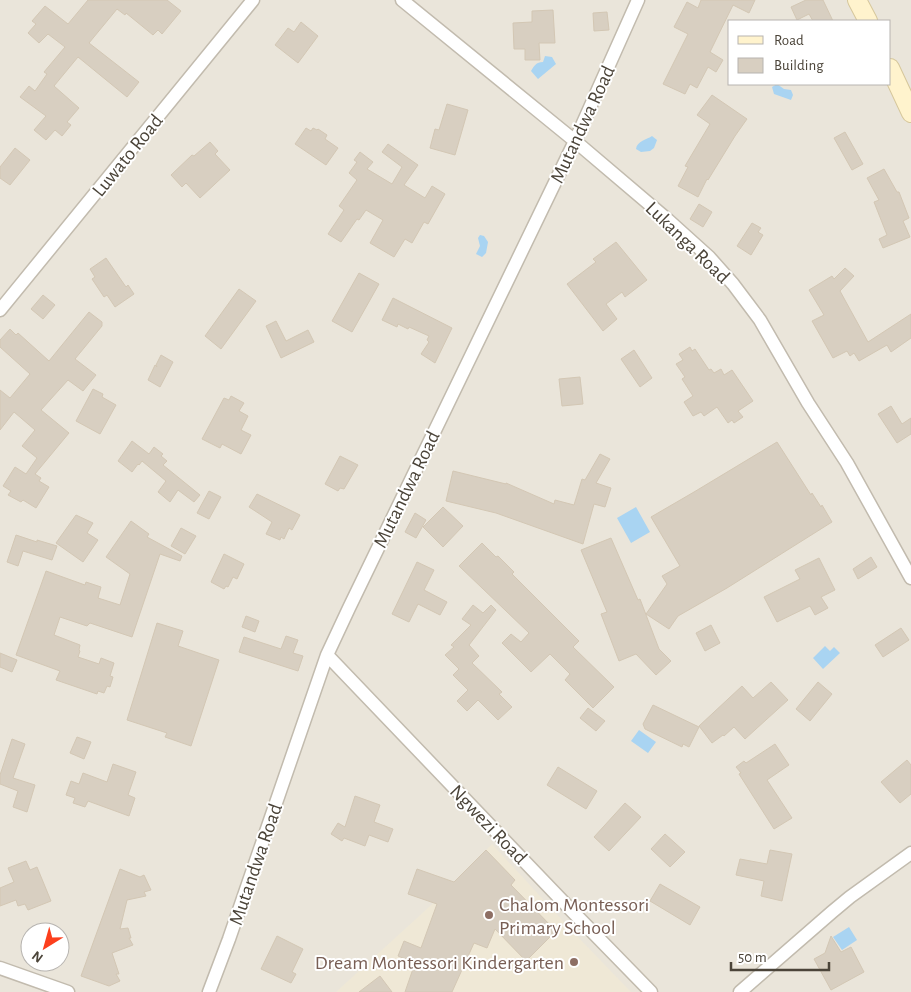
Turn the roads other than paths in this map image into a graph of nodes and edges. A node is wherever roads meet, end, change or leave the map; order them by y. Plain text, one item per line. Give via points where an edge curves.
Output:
1 (254, 0) edge
2 (402, 0) edge
3 (638, 0) edge
4 (857, 0) edge
5 (867, 20) edge
6 (891, 70) edge
7 (911, 113) edge
8 (575, 142) junction
9 (0, 310) edge
10 (911, 578) edge
11 (327, 654) junction
12 (911, 853) edge
13 (0, 968) edge
14 (68, 992) edge
15 (209, 992) edge
16 (651, 992) edge
17 (740, 992) edge

1 - 9 street, Luwato Road
2 - 8 street, Lukanga Road
3 - 8 street, Mutandwa Road
4 - 5 street
6 - 7 street
8 - 10 street, Lukanga Road via 709,257 733,284 760,320 847,463
8 - 11 street, Mutandwa Road
11 - 15 street, Mutandwa Road
11 - 16 street, Ngwezi Road
12 - 17 street via 838,907
13 - 14 street

